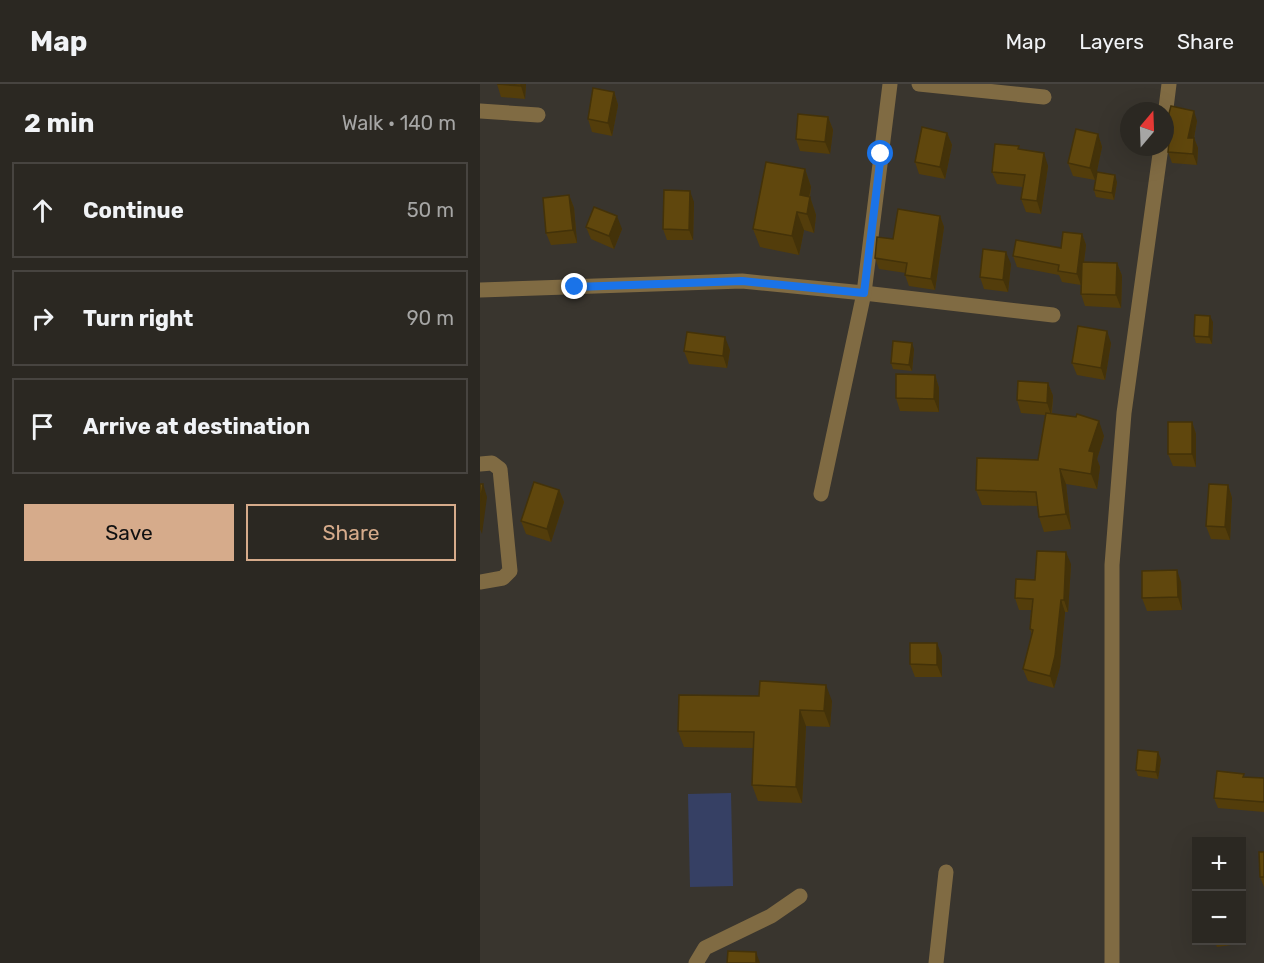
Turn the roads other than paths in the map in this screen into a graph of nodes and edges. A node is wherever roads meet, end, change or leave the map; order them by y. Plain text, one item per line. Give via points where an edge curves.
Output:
1 (890, 84) edge
2 (919, 84) edge
3 (1169, 84) edge
4 (1044, 97) dead end
5 (1167, 102) edge
6 (480, 111) edge
7 (538, 115) dead end
8 (1160, 156) edge
9 (480, 290) edge
10 (864, 293) junction
11 (1053, 315) dead end
12 (480, 464) edge
13 (821, 494) dead end
14 (480, 582) edge
15 (946, 872) dead end
16 (800, 896) dead end
17 (696, 963) edge
18 (936, 963) edge
19 (1112, 963) edge

1 - 10 street
2 - 4 street
3 - 5 street
6 - 7 street
8 - 19 street via 1124,413 1112,566
9 - 10 street via 742,281
10 - 11 street
10 - 13 street
12 - 14 street via 492,463 500,469 510,571 503,578
15 - 18 street
16 - 17 street via 771,916 705,948

